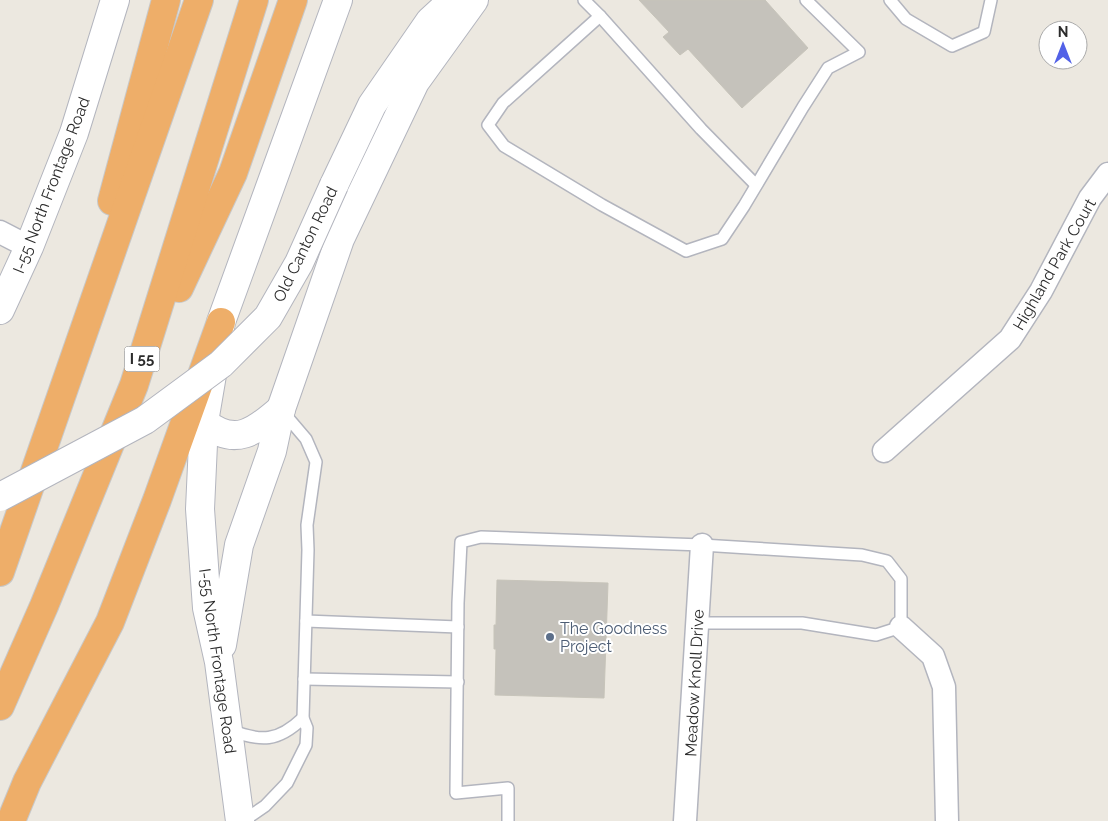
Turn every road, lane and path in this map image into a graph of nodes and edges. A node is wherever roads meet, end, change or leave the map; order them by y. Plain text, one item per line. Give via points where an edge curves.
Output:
1 (115, 0) edge
2 (166, 0) edge
3 (199, 0) edge
4 (254, 0) edge
5 (293, 0) edge
6 (338, 0) edge
7 (453, 0) edge
8 (474, 0) edge
9 (584, 0) edge
10 (806, 0) edge
11 (890, 0) edge
12 (991, 0) edge
13 (600, 16) junction
14 (1108, 174) edge
15 (756, 185) junction
16 (0, 232) edge
17 (29, 247) junction
18 (0, 310) edge
19 (221, 322) junction
20 (134, 385) junction
21 (281, 409) junction
22 (204, 422) junction
23 (49, 432) junction
24 (884, 451) dead end
25 (0, 497) edge
26 (702, 545) junction
27 (0, 572) edge
28 (306, 621) junction
29 (697, 623) junction
30 (458, 627) junction
31 (901, 627) junction
32 (219, 662) junction
33 (304, 679) junction
34 (458, 682) junction
35 (0, 706) edge
36 (303, 718) junction
37 (228, 729) junction
38 (11, 821) edge
39 (242, 821) edge
40 (508, 821) edge
41 (686, 821) edge
42 (947, 821) edge

1 - 17 street, I-55 North Frontage Road via 74,133
2 - 23 highway
3 - 23 highway
4 - 20 highway, I 55
5 - 20 highway via 233,173
6 - 19 street, I-55 North Frontage Road
7 - 25 street, Old Canton Road, bridge via 430,22 372,105 299,263 268,317 221,364 145,420
8 - 21 street, Old Canton Road via 415,82 348,222
9 - 13 lane
10 - 15 lane via 859,52 828,68
11 - 12 lane via 906,18 952,46 984,32
13 - 15 lane via 700,129
13 - 15 lane via 503,104 488,125 504,146 686,251 722,239
14 - 24 street, Highland Park Court via 1090,198 1041,291 1010,339
16 - 17 street
17 - 18 street, I-55 North Frontage Road
19 - 22 street, I-55 North Frontage Road
19 - 38 highway via 110,622 27,782
20 - 35 highway, I 55
21 - 22 street via 260,427 240,436 215,432
21 - 28 lane via 306,439 316,462 307,524
21 - 32 street, Old Canton Road via 272,451 239,545
22 - 32 street, I-55 North Frontage Road via 200,509 207,608
23 - 27 highway
26 - 29 street, Meadow Knoll Drive
26 - 30 lane via 481,537 462,542
26 - 31 lane via 862,555 887,561 901,579
28 - 30 lane
28 - 33 lane
29 - 31 lane via 802,623 876,635
29 - 41 street, Meadow Knoll Drive
30 - 34 lane
31 - 42 street via 933,656 944,687
32 - 37 street, I-55 North Frontage Road
33 - 34 lane
33 - 36 lane
34 - 40 lane via 456,793 508,788
36 - 37 lane via 291,730 268,738 250,738
36 - 39 lane via 307,728 306,745 287,783 265,806
37 - 39 street, I-55 North Frontage Road

